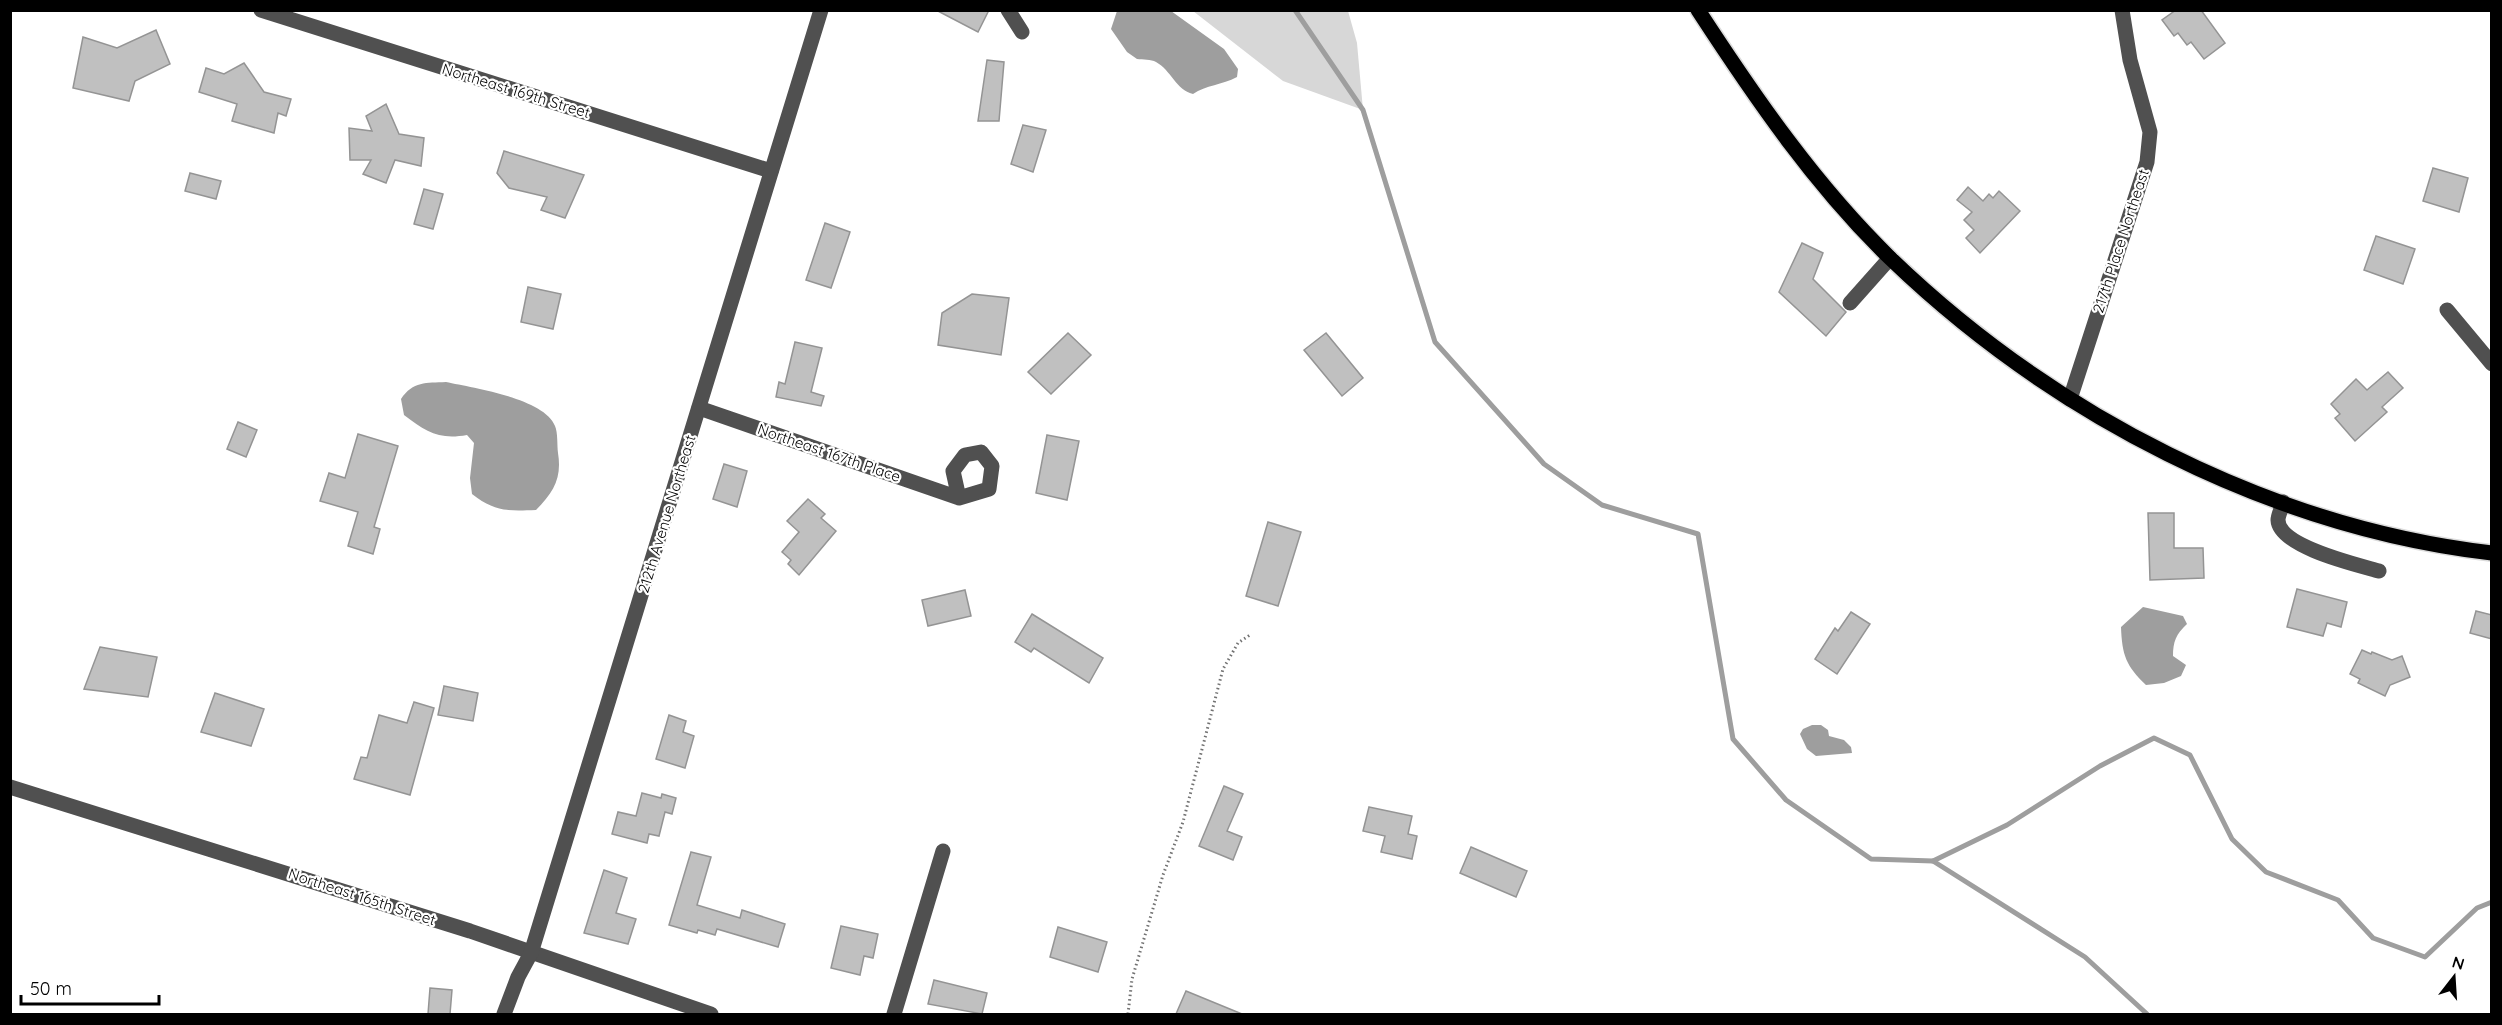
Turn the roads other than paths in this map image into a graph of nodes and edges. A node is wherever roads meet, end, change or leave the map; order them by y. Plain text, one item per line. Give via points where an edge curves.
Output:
1 (261, 10) edge
2 (820, 10) edge
3 (1008, 10) edge
4 (1698, 10) edge
5 (2122, 10) edge
6 (1022, 32) dead end
7 (771, 171) junction
8 (1890, 258) junction
9 (1850, 303) dead end
10 (2447, 310) dead end
11 (2492, 364) edge
12 (2070, 399) junction
13 (699, 408) junction
14 (959, 498) dead end
15 (2283, 502) junction
16 (2492, 553) edge
17 (2379, 571) dead end
18 (10, 787) edge
19 (944, 851) dead end
20 (531, 952) junction
21 (504, 1014) edge
22 (711, 1014) edge
23 (894, 1014) edge

1 - 7 street, Northeast 169th Street
2 - 7 street, 212th Avenue Northeast
3 - 6 street
4 - 8 main road via 1800,158
5 - 12 street, 217th Place Northeast via 2130,60 2150,132 2147,162
7 - 13 street, 212th Avenue Northeast
8 - 9 street
8 - 12 main road via 1977,334
10 - 11 street
12 - 15 main road via 2156,448
13 - 14 street, Northeast 167th Place
13 - 20 street, 212th Avenue Northeast
15 - 16 main road via 2419,541
15 - 17 street via 2278,521 2283,532 2300,545
18 - 20 street, Northeast 165th Street
19 - 23 street
20 - 21 street, 212th Avenue Northeast
20 - 22 street, Northeast 165th Street

